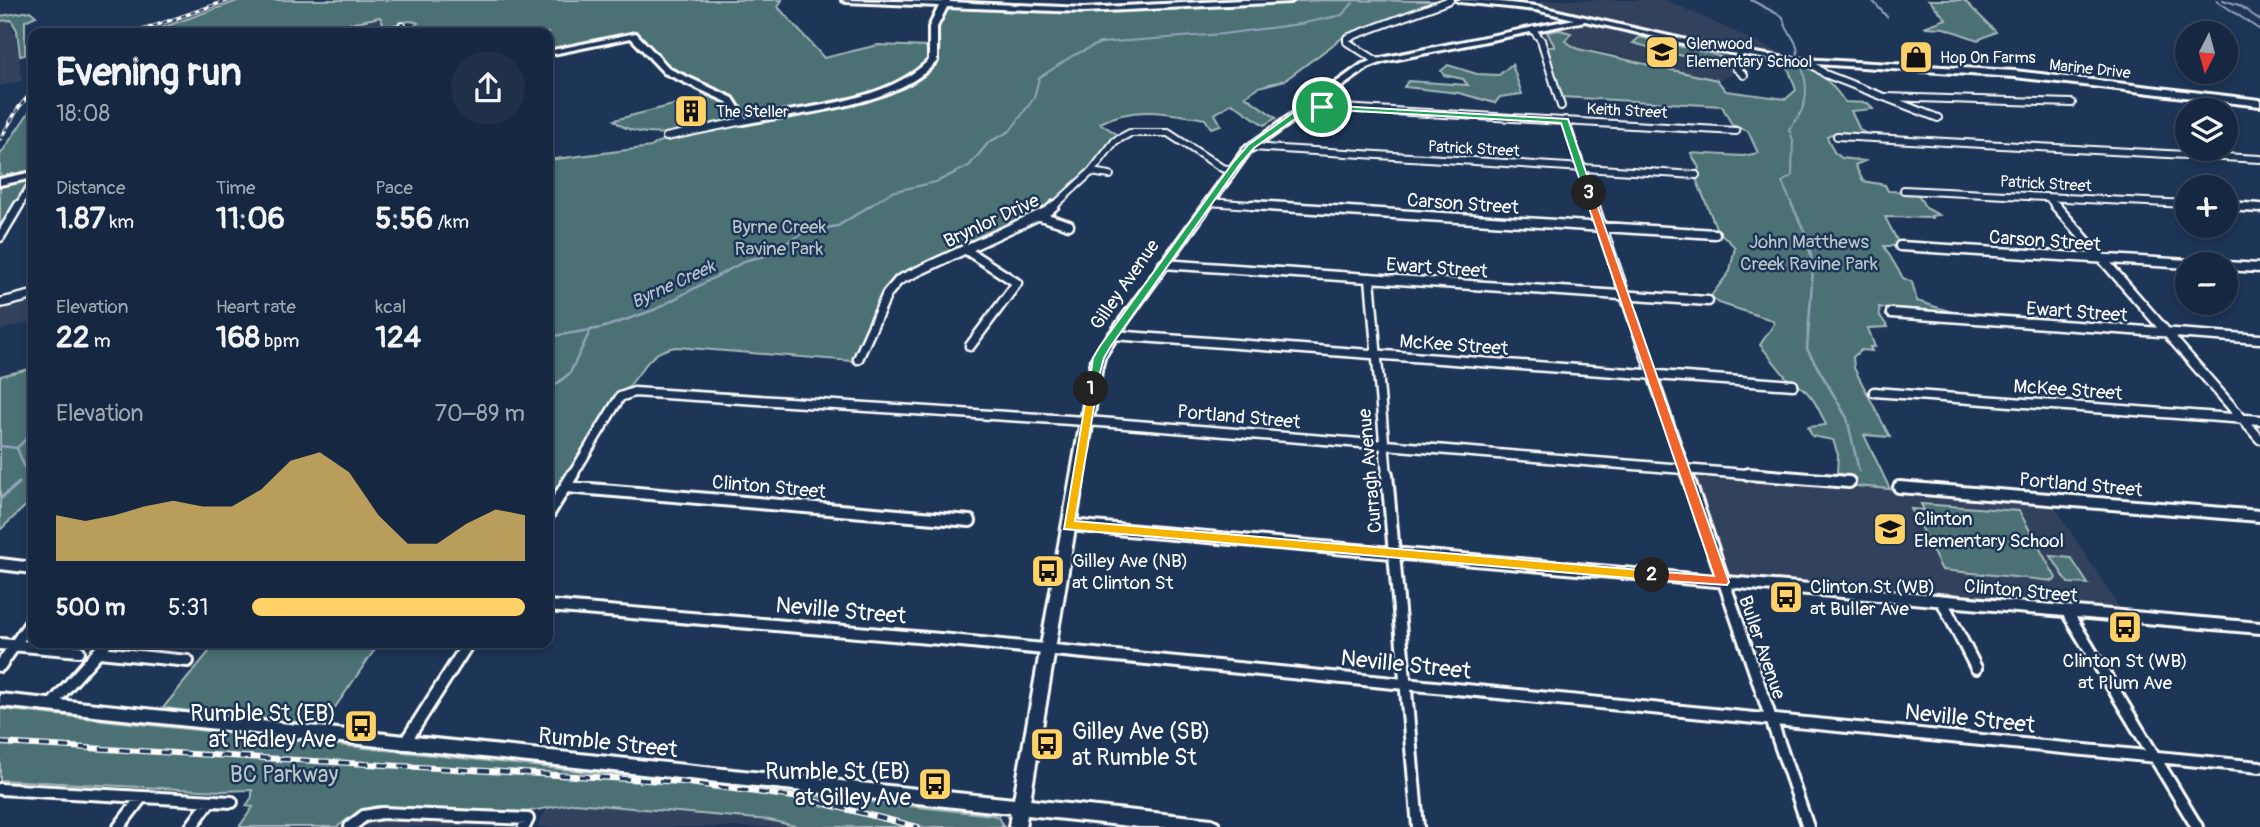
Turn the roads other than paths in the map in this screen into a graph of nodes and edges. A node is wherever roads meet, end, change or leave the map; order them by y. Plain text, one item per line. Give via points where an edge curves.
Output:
1 (846, 0) edge
2 (930, 0) edge
3 (1211, 0) edge
4 (1290, 0) edge
5 (1450, 0) edge
6 (1460, 0) edge
7 (1481, 1) edge
8 (945, 2) edge
9 (1556, 12) junction
10 (1585, 19) junction
11 (1563, 24) junction
12 (1533, 30) junction
13 (630, 34) joint
14 (553, 52) edge
15 (1740, 53) junction
16 (1377, 61) junction
17 (1809, 62) junction
18 (1744, 75) dead end
19 (1886, 97) junction
20 (2072, 103) dead end
21 (2260, 103) edge
22 (1308, 106) junction
23 (1561, 106) dead end
24 (1938, 118) dead end
25 (1565, 120) junction
26 (743, 121) junction
27 (1735, 131) dead end
28 (666, 136) dead end
29 (1837, 136) dead end
30 (1251, 147) junction
31 (2260, 159) edge
32 (1580, 168) junction
33 (1231, 170) junction
34 (1091, 172) junction
35 (1110, 175) dead end
36 (1696, 175) dead end
37 (28, 176) edge
38 (0, 181) edge
39 (28, 190) edge
40 (1904, 190) dead end
41 (2049, 198) junction
42 (1209, 202) junction
43 (2175, 203) edge
44 (2238, 207) edge
45 (2260, 208) edge
46 (1040, 216) junction
47 (1069, 225) dead end
48 (1601, 227) junction
49 (1715, 234) dead end
50 (0, 237) edge
51 (1900, 246) dead end
52 (966, 250) junction
53 (2101, 259) junction
54 (2175, 263) edge
55 (1164, 264) junction
56 (2238, 267) edge
57 (2260, 268) edge
58 (1370, 278) junction
59 (1624, 295) junction
60 (28, 296) edge
61 (1708, 301) dead end
62 (0, 303) edge
63 (1891, 313) dead end
64 (2167, 333) junction
65 (1113, 335) junction
66 (2260, 339) edge
67 (970, 346) dead end
68 (1376, 355) junction
69 (858, 359) dead end
70 (1652, 375) junction
71 (1793, 385) dead end
72 (1874, 392) dead end
73 (2242, 419) junction
74 (2260, 420) edge
75 (1086, 421) junction
76 (2260, 439) edge
77 (1384, 446) junction
78 (1684, 469) junction
79 (1849, 482) dead end
80 (566, 486) junction
81 (1899, 487) dead end
82 (553, 507) edge
83 (2260, 516) edge
84 (970, 521) dead end
85 (1069, 525) junction
86 (1394, 554) junction
87 (0, 564) edge
88 (28, 567) edge
89 (1723, 582) junction
90 (1942, 601) junction
91 (553, 606) edge
92 (2067, 612) junction
93 (28, 627) edge
94 (2260, 628) edge
95 (0, 644) edge
96 (16, 646) junction
97 (28, 646) edge
98 (65, 648) edge
99 (102, 648) edge
100 (465, 648) edge
101 (1047, 650) junction
102 (79, 651) dead end
103 (99, 652) junction
104 (188, 662) dead end
105 (0, 666) edge
106 (1976, 668) dead end
107 (1405, 686) junction
108 (0, 700) edge
109 (51, 705) junction
110 (1770, 720) junction
111 (404, 744) junction
112 (2155, 758) junction
113 (2260, 767) edge
114 (0, 789) edge
115 (141, 798) junction
116 (210, 801) junction
117 (232, 802) dead end
118 (1020, 807) junction
119 (526, 823) edge
120 (119, 827) edge
121 (191, 827) edge
122 (350, 827) edge
123 (1017, 827) edge
124 (1212, 827) edge
125 (1418, 827) edge
126 (1808, 827) edge
127 (2197, 827) edge

1 - 8 street
2 - 8 street
3 - 8 street via 1061,6
4 - 8 street via 1084,10
5 - 16 street via 1347,38
6 - 7 street, Marine Drive
7 - 9 street, Marine Drive
8 - 26 street via 933,27 934,58 915,79 878,93
9 - 10 street, Marine Drive
9 - 11 street via 1563,17
10 - 11 street, Gilley Avenue
10 - 15 street, Marine Drive
11 - 12 street, Gilley Avenue
12 - 16 street, Gilley Avenue
12 - 23 street via 1541,40
13 - 14 street
13 - 26 street via 667,71 730,100
15 - 17 street, Marine Drive
15 - 18 street via 1736,68
16 - 22 street, Gilley Avenue
17 - 19 street via 1825,74
17 - 21 street, Marine Drive via 1991,72
19 - 20 street
19 - 24 street
22 - 25 street, Keith Street
22 - 30 street, Gilley Avenue
25 - 27 street, Keith Street
25 - 32 street, Buller Avenue
26 - 28 street
29 - 31 street
30 - 32 street, Patrick Street
30 - 33 street, Gilley Avenue
32 - 36 street, Patrick Street
32 - 48 street, Buller Avenue
33 - 34 street, Brynlor Drive via 1168,133 1146,131 1118,139
33 - 42 street, Gilley Avenue
34 - 35 street
34 - 46 street, Brynlor Drive
37 - 38 street
39 - 50 street
40 - 41 street, Patrick Street
41 - 43 street, Patrick Street
41 - 53 street
42 - 48 street, Carson Street
42 - 55 street, Gilley Avenue
44 - 45 street
46 - 47 street
46 - 52 street, Brynlor Drive
48 - 49 street, Carson Street
48 - 59 street, Buller Avenue
51 - 53 street, Carson Street
52 - 67 street via 1017,283
52 - 69 street, Brynlor Drive via 894,285
53 - 54 street, Carson Street
53 - 64 street
55 - 58 street, Ewart Street
55 - 65 street, Gilley Avenue
56 - 57 street
58 - 59 street, Ewart Street
58 - 68 street, Curragh Avenue
59 - 61 street, Ewart Street
59 - 70 street, Buller Avenue
60 - 62 street
63 - 64 street, Ewart Street
64 - 66 street, Ewart Street
64 - 73 street
65 - 68 street, McKee Street
65 - 75 street, Gilley Avenue via 1097,362
68 - 70 street, McKee Street
68 - 77 street, Curragh Avenue
70 - 71 street, McKee Street
70 - 78 street, Buller Avenue
72 - 73 street, McKee Street
73 - 74 street, McKee Street
73 - 76 street
75 - 77 street, Portland Street
75 - 80 street, Portland Street via 626,393
75 - 85 street, Gilley Avenue
77 - 78 street, Portland Street
77 - 86 street, Curragh Avenue
78 - 79 street, Portland Street
78 - 89 street, Buller Avenue
80 - 82 street
80 - 84 street, Clinton Street
81 - 83 street, Portland Street
85 - 86 street, Clinton Street
85 - 101 street, Gilley Avenue
86 - 89 street, Clinton Street
86 - 107 street, Curragh Avenue
87 - 88 street
89 - 90 street, Clinton Street
89 - 110 street, Buller Avenue
90 - 92 street, Clinton Street
90 - 106 street
91 - 101 street, Neville Street
92 - 94 street, Clinton Street
92 - 112 street
93 - 96 street
95 - 96 street
96 - 97 street
96 - 105 street
98 - 102 street
99 - 103 street
100 - 111 street
101 - 107 street, Neville Street
101 - 118 street, Gilley Avenue
103 - 104 street
103 - 109 street
107 - 110 street, Neville Street
107 - 125 street, Curragh Avenue
108 - 109 street, Rumble Street
109 - 111 street, Rumble Street
110 - 112 street, Neville Street
110 - 126 street, Buller Avenue
111 - 118 street, Rumble Street
112 - 113 street, Neville Street
112 - 127 street
114 - 115 street
115 - 116 street
115 - 120 street
116 - 117 street
116 - 121 street
118 - 123 street, Gilley Avenue
118 - 124 street, Rumble Street
119 - 122 street via 382,813 364,816

